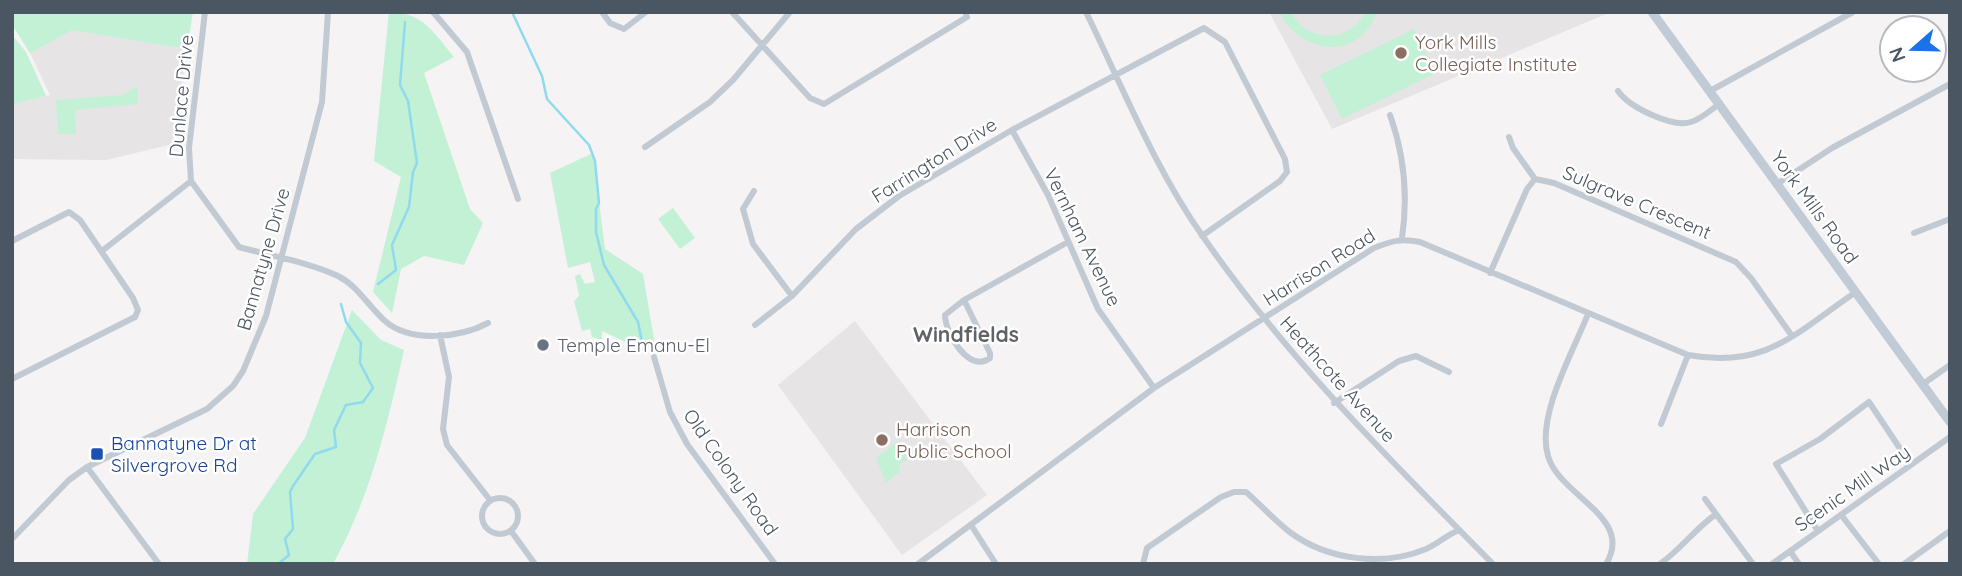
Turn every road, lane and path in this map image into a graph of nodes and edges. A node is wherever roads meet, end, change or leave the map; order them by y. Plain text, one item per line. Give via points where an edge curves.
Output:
1 (205, 12) edge
2 (328, 12) edge
3 (433, 12) edge
4 (602, 12) edge
5 (646, 12) edge
6 (732, 12) edge
7 (790, 12) edge
8 (965, 12) edge
9 (1086, 12) edge
10 (1652, 12) edge
11 (1853, 12) edge
12 (762, 45) junction
13 (1117, 75) junction
14 (1950, 84) edge
15 (1618, 91) dead end
16 (1710, 91) junction
17 (1719, 104) junction
18 (1390, 115) dead end
19 (1012, 130) junction
20 (1508, 137) dead end
21 (645, 147) dead end
22 (1535, 179) junction
23 (191, 181) junction
24 (1777, 184) junction
25 (754, 191) dead end
26 (518, 200) dead end
27 (1950, 219) edge
28 (1913, 233) dead end
29 (1202, 236) junction
30 (1402, 238) junction
31 (12, 242) edge
32 (1068, 242) junction
33 (102, 251) junction
34 (283, 259) junction
35 (1490, 273) junction
36 (1856, 292) junction
37 (792, 296) junction
38 (964, 300) junction
39 (1588, 314) junction
40 (1264, 320) junction
41 (488, 323) dead end
42 (755, 325) dead end
43 (440, 335) junction
44 (1792, 336) junction
45 (1688, 355) junction
46 (654, 356) dead end
47 (1950, 365) edge
48 (1449, 372) dead end
49 (12, 379) edge
50 (1923, 384) junction
51 (1154, 388) junction
52 (1334, 403) junction
53 (1950, 422) edge
54 (1661, 424) dead end
55 (1950, 438) edge
56 (1911, 465) junction
57 (87, 467) junction
58 (1705, 499) dead end
59 (490, 500) junction
60 (1716, 514) junction
61 (1842, 516) junction
62 (971, 525) junction
63 (1459, 530) junction
64 (511, 531) junction
65 (1818, 531) junction
66 (1950, 531) edge
67 (12, 539) edge
68 (1790, 551) junction
69 (159, 564) edge
70 (535, 564) edge
71 (775, 564) edge
72 (918, 564) edge
73 (996, 564) edge
74 (1143, 564) edge
75 (1493, 564) edge
76 (1606, 564) edge
77 (1660, 564) edge
78 (1753, 564) edge
79 (1772, 564) edge
80 (1799, 564) edge
81 (1879, 564) edge
82 (1904, 564) edge

1 - 23 street, Dunlace Drive via 189,148
2 - 34 street, Bannatyne Drive via 322,102
3 - 26 street via 467,52
4 - 5 street via 610,23 624,29
6 - 12 street
7 - 12 street
8 - 12 street via 967,17 824,104 810,98
9 - 13 street, Heathcote Avenue
10 - 16 main road, York Mills Road
11 - 16 street
12 - 21 street via 710,102
13 - 19 street, Farrington Drive
13 - 29 street, Heathcote Avenue
13 - 29 street, Farrington Drive via 1205,28 1226,42 1285,159 1287,172
14 - 24 street via 1832,148
15 - 17 street via 1626,101 1682,123 1697,120
16 - 17 main road, York Mills Road
17 - 24 main road, York Mills Road
18 - 30 street via 1399,141 1406,211
19 - 32 street, Vernham Avenue
19 - 37 street, Farrington Drive via 899,195 856,229
20 - 22 street
22 - 35 street, Sulgrave Crescent
22 - 44 street, Sulgrave Crescent via 1735,262
23 - 33 street
23 - 34 street, Dunlace Drive via 239,247
24 - 36 main road, York Mills Road
25 - 37 street via 743,209 746,225 753,244
27 - 28 street
29 - 40 street, Heathcote Avenue
30 - 35 street, Harrison Road
30 - 40 street, Harrison Road via 1374,248
31 - 33 street via 69,212
32 - 38 street
32 - 51 street, Vernham Avenue via 1098,309
33 - 49 street via 134,298 135,317
34 - 43 street, Dunlace Drive via 338,276 386,323 406,333
34 - 57 street, Bannatyne Drive via 267,317 233,386 207,409
35 - 39 street, Harrison Road
36 - 44 street, Harrison Road
36 - 50 main road, York Mills Road
37 - 42 street, Farrington Drive
38 - 38 street via 990,353 984,363 962,353 945,324 945,315
39 - 45 street, Harrison Road
39 - 76 street via 1546,422 1546,443 1557,472 1614,536 1614,549
40 - 51 street, Harrison Road
40 - 52 street, Heathcote Avenue
41 - 43 street, Dunlace Drive via 468,332
43 - 59 street via 449,377 443,429 447,444
44 - 45 street, Harrison Road via 1751,357 1725,360
45 - 54 street
46 - 71 street, Old Colony Road via 670,412 687,444
47 - 50 street
48 - 52 street via 1416,356
50 - 53 main road, York Mills Road
51 - 62 street, Harrison Road
52 - 63 street, Heathcote Avenue
55 - 56 street, Scenic Mill Way
56 - 61 street, Scenic Mill Way
56 - 65 street via 1869,402 1820,439 1776,464
57 - 67 street, Bannatyne Drive
57 - 69 street
58 - 60 street
59 - 64 street via 501,497 515,504 518,522
59 - 64 street via 482,514 485,526 499,534
60 - 77 street
60 - 78 street
61 - 65 street, Scenic Mill Way
61 - 81 street
62 - 72 street, Harrison Road
62 - 73 street
63 - 74 street via 1427,549 1372,560 1306,542 1246,492 1234,492 1147,548
63 - 75 street, Heathcote Avenue
64 - 70 street
65 - 68 street, Scenic Mill Way
66 - 82 street
68 - 79 street, Scenic Mill Way
68 - 80 street

